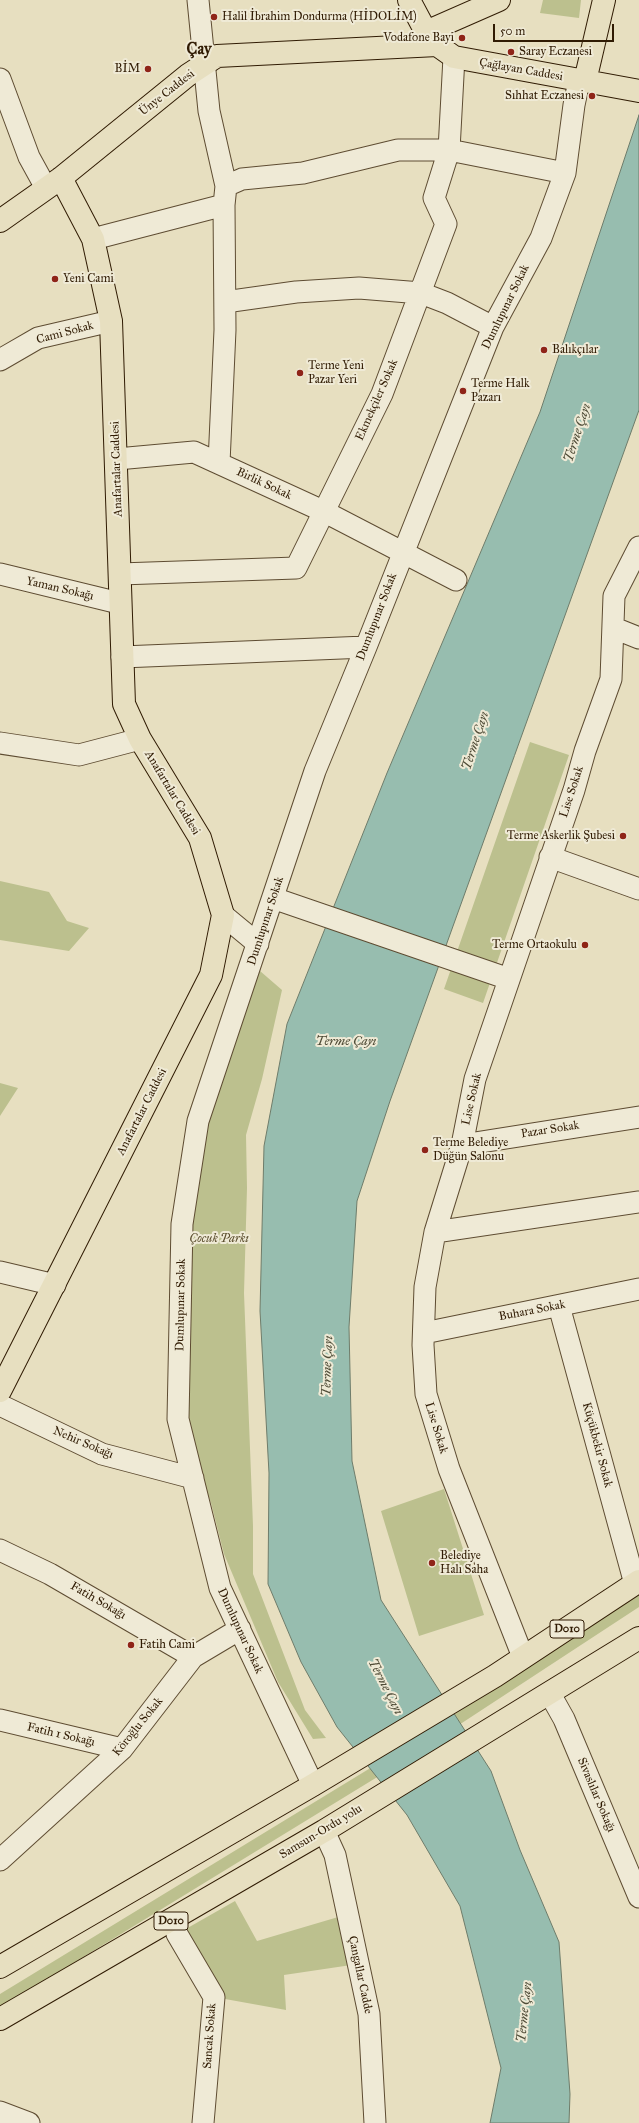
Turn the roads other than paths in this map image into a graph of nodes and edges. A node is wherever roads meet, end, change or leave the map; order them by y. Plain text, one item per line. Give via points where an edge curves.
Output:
1 (198, 0) edge
2 (408, 0) edge
3 (499, 0) edge
4 (604, 0) edge
5 (439, 45) junction
6 (204, 64) junction
7 (0, 79) edge
8 (585, 81) junction
9 (639, 91) edge
10 (449, 150) junction
11 (565, 173) junction
12 (53, 183) junction
13 (225, 195) junction
14 (0, 221) edge
15 (93, 239) junction
16 (421, 293) junction
17 (225, 302) junction
18 (111, 321) junction
19 (493, 327) junction
20 (0, 360) edge
21 (117, 458) junction
22 (219, 463) junction
23 (325, 512) junction
24 (639, 547) edge
25 (402, 554) junction
26 (0, 574) edge
27 (120, 574) junction
28 (456, 580) dead end
29 (119, 603) junction
30 (614, 628) junction
31 (639, 638) edge
32 (366, 647) junction
33 (122, 657) junction
34 (140, 739) junction
35 (0, 743) edge
36 (550, 857) junction
37 (639, 889) edge
38 (273, 898) junction
39 (223, 915) junction
40 (258, 944) junction
41 (509, 979) junction
42 (639, 1117) edge
43 (462, 1145) junction
44 (639, 1202) edge
45 (434, 1232) junction
46 (0, 1272) edge
47 (55, 1285) junction
48 (639, 1290) edge
49 (559, 1306) junction
50 (424, 1333) junction
51 (0, 1391) edge
52 (0, 1405) edge
53 (193, 1478) junction
54 (0, 1550) edge
55 (637, 1582) edge
56 (240, 1629) junction
57 (639, 1638) edge
58 (193, 1657) junction
59 (523, 1658) junction
60 (550, 1694) junction
61 (0, 1720) edge
62 (122, 1749) junction
63 (313, 1785) junction
64 (332, 1825) junction
65 (0, 1860) edge
66 (639, 1897) edge
67 (177, 1934) dead end
68 (0, 1967) edge
69 (0, 2019) edge
70 (0, 2112) edge
71 (29, 2123) edge
72 (203, 2123) edge
73 (375, 2123) edge

1 - 6 street
2 - 5 main road
3 - 5 main road
4 - 8 main road
5 - 6 main road, Ünye Caddesi via 217,56
5 - 8 main road, Çağlayan Caddesi
5 - 10 street, Ekmekçiler Sokak
6 - 12 main road, Ünye Caddesi
6 - 13 street via 209,111
7 - 12 street via 29,157
8 - 9 main road, Çağlayan Caddesi
8 - 11 street, Dumlupınar Sokak via 578,86
10 - 11 street
10 - 13 street via 398,150 303,173 242,179
10 - 16 street, Ekmekçiler Sokak via 434,198 446,224
11 - 19 street, Dumlupınar Sokak via 541,238
12 - 14 main road, Ünye Caddesi
12 - 15 main road, Anafartalar Caddesi
13 - 15 street
13 - 17 street
15 - 18 main road, Anafartalar Caddesi
16 - 17 street via 359,288 296,292
16 - 19 street via 447,303
16 - 23 street, Ekmekçiler Sokak via 382,394
17 - 22 street
18 - 20 street, Cami Sokak via 38,338
18 - 21 main road, Anafartalar Caddesi
19 - 25 street, Dumlupınar Sokak
21 - 22 street, Birlik Sokak via 194,452
21 - 27 main road, Anafartalar Caddesi
22 - 23 street, Birlik Sokak
23 - 25 street, Birlik Sokak
23 - 27 street, Ekmekçiler Sokak via 296,568
24 - 30 street, Lise Sokak via 614,596
25 - 28 street, Birlik Sokak
25 - 32 street, Dumlupınar Sokak
26 - 29 street, Yaman Sokağı
27 - 29 main road, Anafartalar Caddesi
29 - 33 main road, Anafartalar Caddesi
30 - 31 street
30 - 36 street, Lise Sokak via 611,679
32 - 33 street
32 - 38 street, Dumlupınar Sokak via 315,770
33 - 34 main road, Anafartalar Caddesi via 124,704
34 - 35 street via 79,755
34 - 39 main road, Anafartalar Caddesi via 200,838
36 - 37 street
36 - 41 street, Lise Sokak
38 - 40 street, Dumlupınar Sokak
38 - 41 street
39 - 40 street
39 - 47 main road, Anafartalar Caddesi via 211,975
40 - 53 street, Dumlupınar Sokak via 198,1121 182,1224 178,1419
41 - 43 street, Lise Sokak via 475,1079
42 - 43 street, Pazar Sokak
43 - 45 street, Lise Sokak
44 - 45 street
45 - 50 street, Lise Sokak via 425,1287
46 - 47 street
47 - 51 main road, Anafartalar Caddesi
48 - 49 street, Buhara Sokak
49 - 50 street, Buhara Sokak
49 - 55 street, Küçükbekir Sokak
50 - 59 street, Lise Sokak via 426,1394 442,1447 476,1542
52 - 53 street, Nehir Sokağı via 102,1454
53 - 56 street, Dumlupınar Sokak via 220,1588
54 - 58 street, Fatih Sokağı via 50,1574
55 - 59 main road, D010
56 - 58 street, Köroğlu Sokak
56 - 63 street, Dumlupınar Sokak
57 - 60 main road, Samsun-Ordu yolu / D010
58 - 62 street, Köroğlu Sokak
59 - 63 main road, D010
60 - 64 main road, Samsun-Ordu yolu / D010
60 - 66 street, Sivaslılar Sokağı via 564,1719
61 - 62 street, Fatih 1 Sokağı
62 - 65 street, Köroğlu Sokak
63 - 68 main road, D010
64 - 69 main road, Samsun-Ordu yolu / D010
64 - 73 street, Çangallar Cadde via 335,1855 369,2014
67 - 72 street, Sancak Sokak via 214,1997
70 - 71 street

